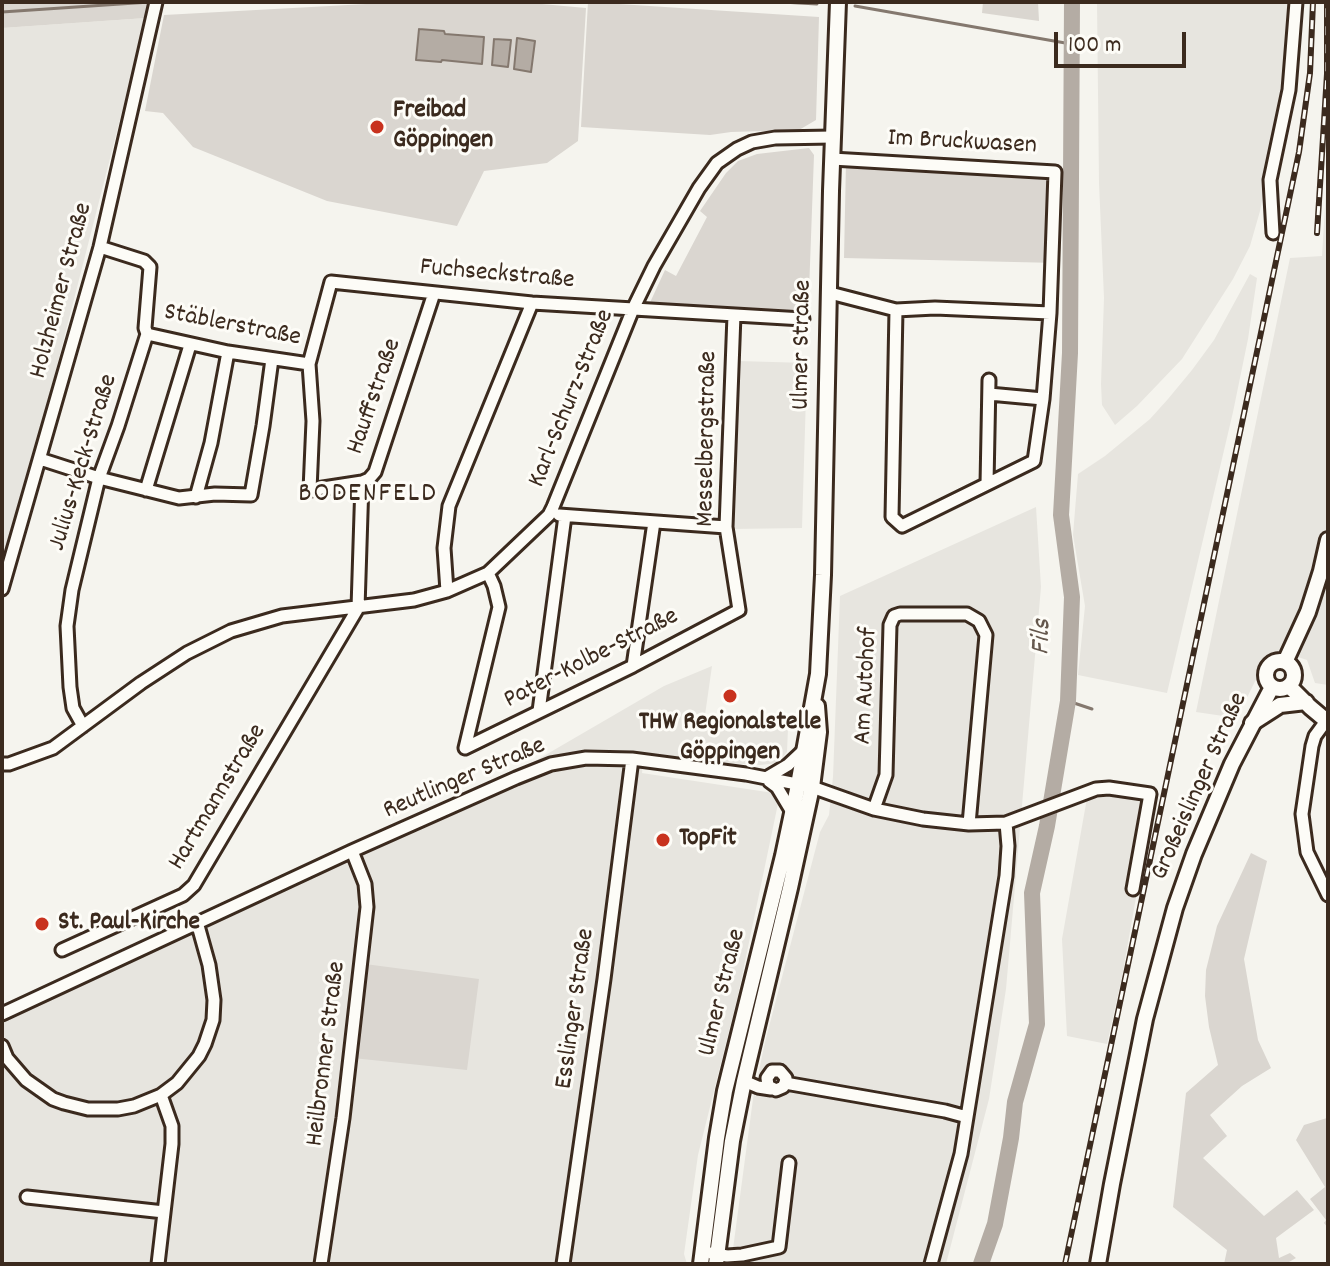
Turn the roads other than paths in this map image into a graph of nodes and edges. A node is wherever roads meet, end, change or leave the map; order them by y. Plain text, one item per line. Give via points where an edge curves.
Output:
1 (838, 2) edge
2 (1296, 2) edge
3 (155, 6) edge
4 (833, 137) junction
5 (832, 159) junction
6 (1273, 233) dead end
7 (100, 247) junction
8 (434, 293) junction
9 (830, 293) junction
10 (532, 303) junction
11 (633, 309) junction
12 (896, 310) junction
13 (1050, 313) junction
14 (734, 315) junction
15 (803, 319) dead end
16 (147, 334) junction
17 (190, 345) junction
18 (228, 352) junction
19 (272, 359) junction
20 (309, 364) junction
21 (989, 380) dead end
22 (989, 394) junction
23 (1043, 399) junction
24 (40, 459) junction
25 (99, 478) junction
26 (362, 482) junction
27 (987, 484) junction
28 (146, 490) junction
29 (196, 497) junction
30 (549, 515) junction
31 (565, 516) junction
32 (654, 522) junction
33 (726, 527) junction
34 (1328, 540) edge
35 (488, 573) junction
36 (2, 589) edge
37 (447, 591) junction
38 (358, 608) junction
39 (739, 610) joint
40 (1285, 662) junction
41 (633, 666) junction
42 (1289, 686) junction
43 (1272, 687) junction
44 (816, 690) junction
45 (1306, 702) junction
46 (539, 711) junction
47 (1327, 721) edge
48 (1252, 723) junction
49 (83, 726) junction
50 (804, 750) junction
51 (632, 759) junction
52 (2, 764) edge
53 (766, 778) junction
54 (805, 786) junction
55 (874, 809) junction
56 (792, 812) junction
57 (1006, 823) junction
58 (969, 824) junction
59 (352, 851) junction
60 (1133, 889) dead end
61 (1328, 895) edge
62 (197, 922) junction
63 (62, 950) dead end
64 (4, 1013) edge
65 (2, 1046) edge
66 (744, 1081) junction
67 (785, 1083) junction
68 (771, 1089) junction
69 (161, 1095) junction
70 (967, 1117) junction
71 (789, 1163) dead end
72 (27, 1197) dead end
73 (164, 1212) junction
74 (709, 1259) edge
75 (158, 1264) edge
76 (321, 1264) edge
77 (563, 1264) edge
78 (931, 1264) edge
79 (1098, 1264) edge

1 - 4 main road, Ulmer Straße
2 - 6 street via 1289,90 1270,180
3 - 7 street, Holzheimer Straße
4 - 5 main road, Ulmer Straße
4 - 11 street, Karl-Schurz-Straße via 752,142 717,163
5 - 9 main road, Ulmer Straße
5 - 13 street, Im Bruckwasen via 1055,172
7 - 16 street, Julius-Keck-Straße via 150,267
7 - 24 street, Holzheimer Straße
8 - 10 street, Fuchseckstraße
8 - 20 street, Fuchseckstraße via 331,282
8 - 26 street, Hauffstraße via 375,472
9 - 12 street
9 - 44 main road, Ulmer Straße
10 - 11 street, Fuchseckstraße
10 - 37 street via 449,506 444,548
11 - 14 street, Fuchseckstraße
11 - 30 street, Karl-Schurz-Straße
12 - 13 street
12 - 27 street, Im Bruckwasen via 892,517 902,526
13 - 23 street, Im Bruckwasen
14 - 15 street, Fuchseckstraße
14 - 33 street, Messelbergstraße
16 - 17 street, Stäblerstraße
16 - 25 street, Julius-Keck-Straße
17 - 18 street, Stäblerstraße
17 - 28 street
18 - 19 street, Stäblerstraße
18 - 29 street
19 - 20 street, Stäblerstraße
19 - 29 street via 251,495
20 - 26 street via 310,490
21 - 22 street
22 - 23 street
22 - 27 street
23 - 27 street, Im Bruckwasen via 1034,461
24 - 25 street
24 - 36 street, Holzheimer Straße
25 - 28 street
25 - 49 street, Julius-Keck-Straße via 67,626 71,697
26 - 38 street, Hauffstraße
28 - 29 street
30 - 31 street
30 - 35 street, Karl-Schurz-Straße
31 - 32 street
31 - 46 street
32 - 33 street
32 - 41 street
33 - 39 street, Messelbergstraße
34 - 40 main road via 1308,612
35 - 37 street, Karl-Schurz-Straße
35 - 46 street, Pater-Kolbe-Straße via 499,607 465,748
37 - 38 street, Karl-Schurz-Straße
38 - 49 street, Karl-Schurz-Straße via 282,616 231,631 187,653
38 - 63 street, Hartmannstraße via 194,885 183,895
39 - 41 street, Pater-Kolbe-Straße
40 - 42 main road via 1294,673
40 - 43 main road via 1276,661 1267,670
41 - 46 street, Pater-Kolbe-Straße
42 - 43 main road
42 - 45 main road
43 - 48 main road, Großeislinger Straße
44 - 50 main road, Ulmer Straße
44 - 54 main road, Ulmer Straße via 819,732
45 - 47 main road
45 - 48 main road via 1280,705
47 - 61 street via 1312,746 1302,814 1307,852
48 - 79 main road, Großeislinger Straße via 1175,908 1145,1019
49 - 52 street, Karl-Schurz-Straße via 53,748
50 - 53 street
50 - 54 main road, Ulmer Straße
51 - 53 street, Reutlinger Straße
51 - 59 street, Reutlinger Straße via 551,764
51 - 77 street, Esslinger Straße
53 - 54 street, Reutlinger Straße
53 - 56 street
54 - 55 street
54 - 56 main road, Ulmer Straße
54 - 66 main road, Ulmer Straße via 790,888
55 - 58 street
55 - 58 street, Am Autohof via 886,775 894,616 967,614 979,621 986,635
56 - 74 main road, Ulmer Straße via 725,1091
57 - 58 street
57 - 60 street via 1096,789 1150,794
57 - 70 street via 1006,876
59 - 62 street, Reutlinger Straße
59 - 76 street, Heilbronner Straße via 365,884 367,907
62 - 64 street
62 - 69 street via 211,976 213,1020 199,1056
65 - 69 street via 26,1080 64,1103 118,1109
66 - 68 street
66 - 74 main road, Ulmer Straße
67 - 68 street
67 - 68 street via 784,1074 772,1071 767,1078
67 - 70 street
69 - 73 street via 172,1126
70 - 78 street
71 - 74 street via 779,1247
72 - 73 street
73 - 75 street

